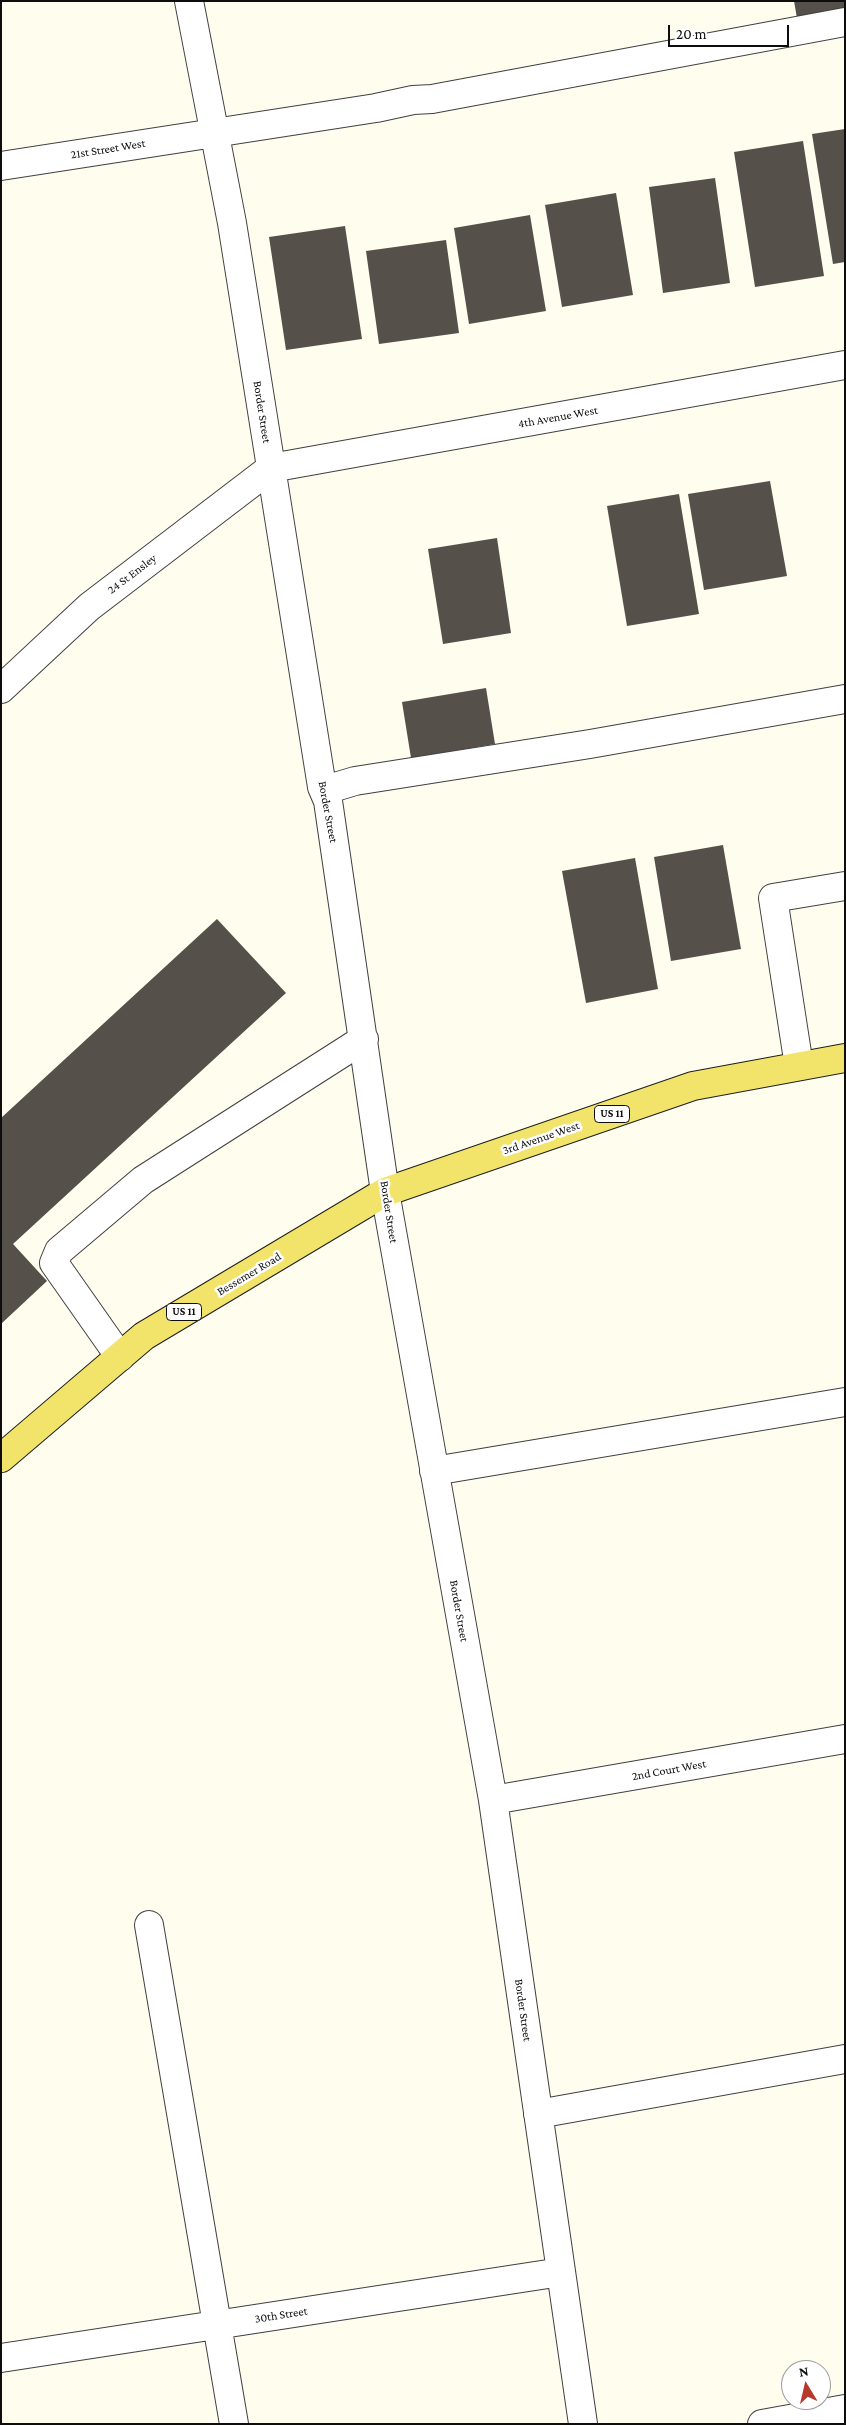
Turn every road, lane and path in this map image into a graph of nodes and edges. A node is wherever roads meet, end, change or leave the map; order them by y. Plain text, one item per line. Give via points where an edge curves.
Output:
1 (189, 1) edge
2 (845, 22) edge
3 (214, 132) junction
4 (1, 166) edge
5 (845, 365) edge
6 (271, 468) junction
7 (1, 689) edge
8 (845, 699) edge
9 (322, 787) junction
10 (845, 886) edge
11 (364, 1039) junction
12 (845, 1058) edge
13 (799, 1066) junction
14 (385, 1192) junction
15 (120, 1357) junction
16 (845, 1402) edge
17 (1, 1457) edge
18 (434, 1471) junction
19 (845, 1739) edge
20 (493, 1800) junction
21 (149, 1925) dead end
22 (845, 2060) edge
23 (538, 2114) junction
24 (561, 2272) junction
25 (217, 2325) junction
26 (1, 2358) edge
27 (845, 2409) edge
28 (234, 2424) edge
29 (583, 2424) edge
30 (762, 2424) edge

1 - 3 street, Border Street
2 - 3 street, 21st Street West via 432,100 413,100
3 - 4 street, 21st Street West
3 - 6 street, Border Street via 232,223
5 - 6 street, 4th Avenue West
6 - 7 street, 24 St Ensley via 89,607
6 - 9 street, Border Street
8 - 9 street
9 - 11 street, Border Street via 328,801
10 - 13 street via 773,898
11 - 14 street, Border Street
11 - 15 street via 143,1180 58,1251 54,1263
12 - 13 main road, 3rd Avenue West / US 11
13 - 14 main road, 3rd Avenue West / US 11 via 693,1086
14 - 15 main road, Bessemer Road / US 11 via 144,1336
14 - 18 street, Border Street
15 - 17 main road, Bessemer Road / US 11
16 - 18 street
18 - 20 street, Border Street
19 - 20 street, 2nd Court West
20 - 23 street, Border Street
21 - 25 street
22 - 23 street
23 - 24 street, Border Street
24 - 25 street, 30th Street
24 - 29 street, Border Street
25 - 26 street, 30th Street
25 - 28 street
27 - 30 street

